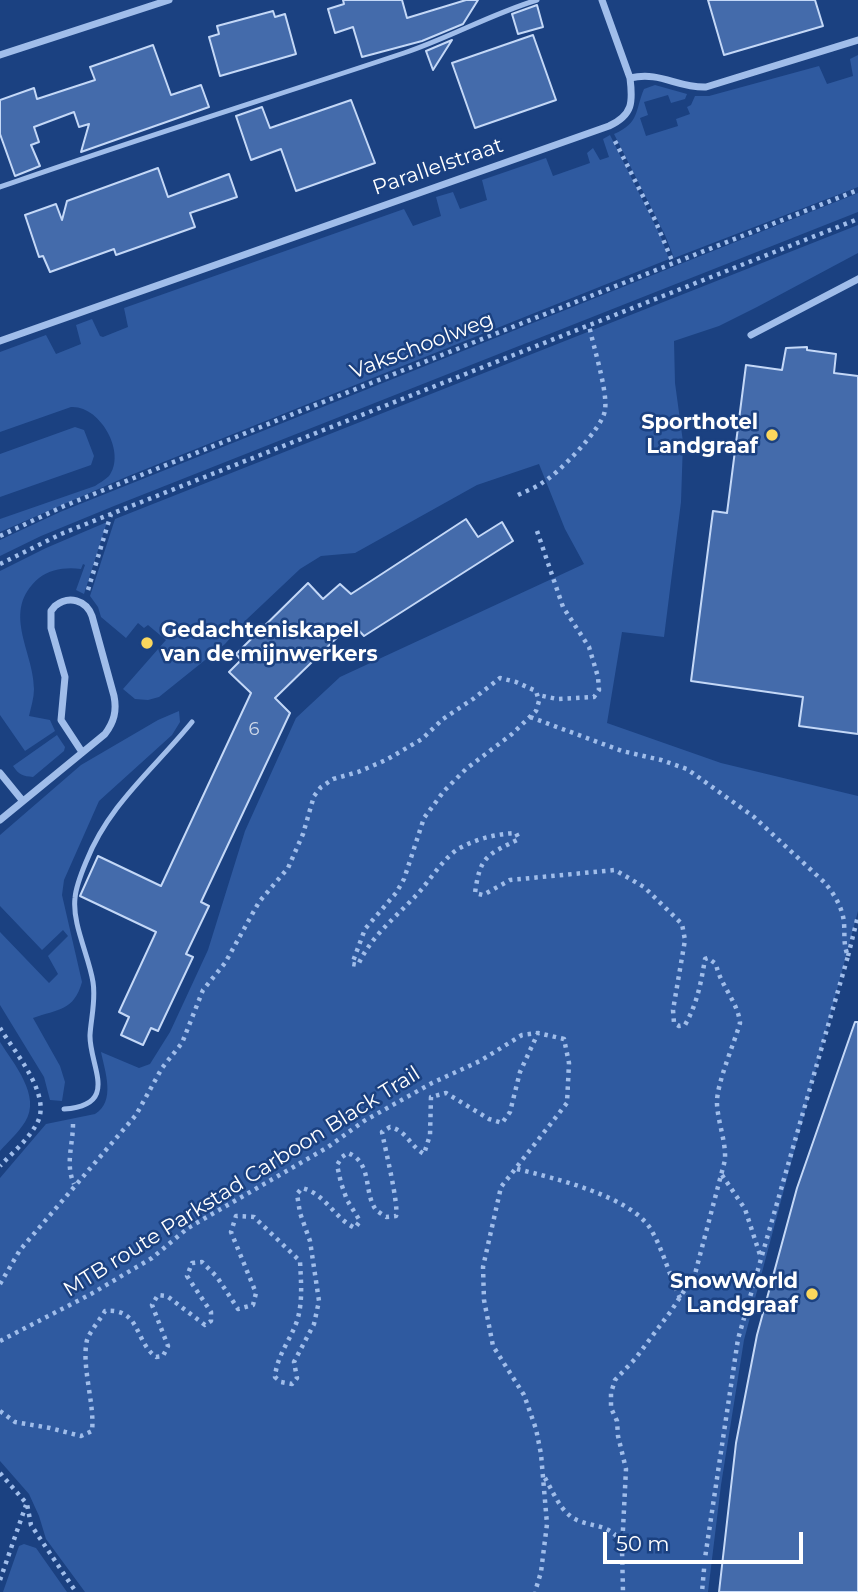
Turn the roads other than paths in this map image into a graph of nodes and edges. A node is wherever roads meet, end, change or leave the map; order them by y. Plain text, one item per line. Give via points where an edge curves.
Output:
1 (169, 0) edge
2 (537, 0) edge
3 (602, 0) edge
4 (858, 40) edge
5 (0, 55) edge
6 (630, 78) junction
7 (0, 187) edge
8 (858, 279) edge
9 (751, 335) dead end
10 (0, 341) edge
11 (192, 722) dead end
12 (82, 752) junction
13 (0, 773) edge
14 (22, 800) junction
15 (0, 820) edge
16 (64, 1109) road end

1 - 5 street
2 - 7 lane via 407,52
3 - 6 street
4 - 6 street via 706,87 657,76
6 - 10 street, Parallelstraat via 629,111 609,126
8 - 9 street
11 - 16 lane via 118,804 93,843 79,880 74,900 93,984 90,1037 99,1086 84,1105
12 - 12 street via 61,720 65,677 50,619 60,601 84,603 92,616 116,705 105,734
12 - 14 street
13 - 14 street
14 - 15 street

